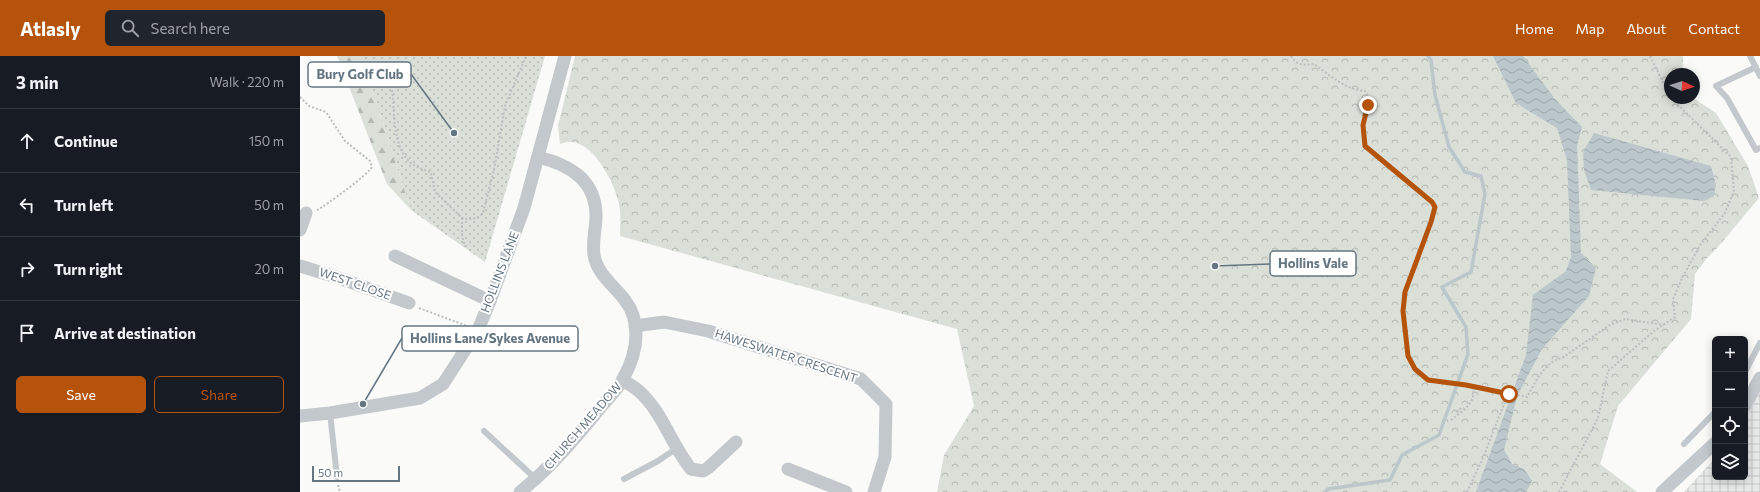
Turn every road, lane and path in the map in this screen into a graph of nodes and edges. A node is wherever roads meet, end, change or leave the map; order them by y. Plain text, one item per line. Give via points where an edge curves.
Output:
1 (526, 56) edge
2 (565, 56) edge
3 (1291, 56) edge
4 (1650, 56) edge
5 (1750, 56) edge
6 (1756, 66) junction
7 (1760, 76) edge
8 (1664, 85) edge
9 (392, 90) dead end
10 (300, 97) edge
11 (1676, 104) edge
12 (1760, 148) edge
13 (538, 157) junction
14 (306, 212) joint
15 (462, 218) junction
16 (300, 230) edge
17 (465, 247) dead end
18 (395, 256) dead end
19 (300, 266) edge
20 (490, 301) junction
21 (409, 304) joint
22 (1664, 325) junction
23 (635, 326) junction
24 (478, 330) junction
25 (1760, 343) edge
26 (1748, 366) edge
27 (1760, 378) edge
28 (623, 380) junction
29 (1472, 386) junction
30 (1508, 394) junction
31 (1748, 400) edge
32 (1465, 408) junction
33 (1457, 412) dead end
34 (330, 413) junction
35 (1712, 415) edge
36 (300, 416) edge
37 (1451, 420) dead end
38 (484, 430) dead end
39 (736, 442) dead end
40 (1684, 444) dead end
41 (1714, 444) edge
42 (677, 448) junction
43 (788, 469) dead end
44 (337, 477) dead end
45 (536, 479) junction
46 (624, 479) dead end
47 (520, 492) edge
48 (846, 492) edge
49 (874, 492) edge
50 (1467, 492) edge
51 (1559, 492) edge
52 (1662, 492) edge

1 - 15 path via 505,106 494,170 483,213 468,220
2 - 13 street, HOLLINS LANE
3 - 29 path via 1302,66 1314,64 1336,79 1365,91 1368,96 1363,125 1365,146 1435,207 1405,292 1403,311 1408,356 1415,369 1428,380
4 - 8 path
5 - 6 lane
6 - 7 lane
6 - 12 lane via 1716,86 1727,98 1756,150
9 - 15 path via 401,149 411,164 430,173 435,192
10 - 14 path via 309,106 330,116 342,137 370,161 372,167 369,172 319,209
11 - 22 path via 1731,157 1734,191 1726,213 1702,244 1682,278 1673,299 1675,317
13 - 20 street, HOLLINS LANE via 524,208
13 - 23 street, CHURCH MEADOW via 566,166 591,190 596,217 593,242 596,263 602,274 627,302
14 - 16 street
15 - 17 path
18 - 20 street
19 - 21 street, WEST CLOSE
20 - 24 street, HOLLINS LANE
21 - 24 path
22 - 30 path via 1625,319 1610,325 1562,358 1555,359 1539,376 1527,397
22 - 51 path via 1608,371 1598,418
23 - 28 street, CHURCH MEADOW via 636,346
23 - 49 street, HAWESWATER CRESCENT via 664,322 708,331 861,379 886,404 885,457
24 - 34 street, HOLLINS LANE via 443,384 420,398
25 - 26 lane
27 - 31 street
28 - 42 street via 648,400
28 - 45 street, CHURCH MEADOW via 556,461
29 - 30 path
29 - 32 path via 1474,392 1470,406
30 - 50 path
32 - 33 path
32 - 37 path
34 - 36 street, HOLLINS LANE
34 - 44 lane
35 - 40 lane
38 - 45 lane
39 - 42 street via 703,471 691,469
41 - 52 street
42 - 46 lane via 658,462
43 - 48 street
45 - 47 street, CHURCH MEADOW

